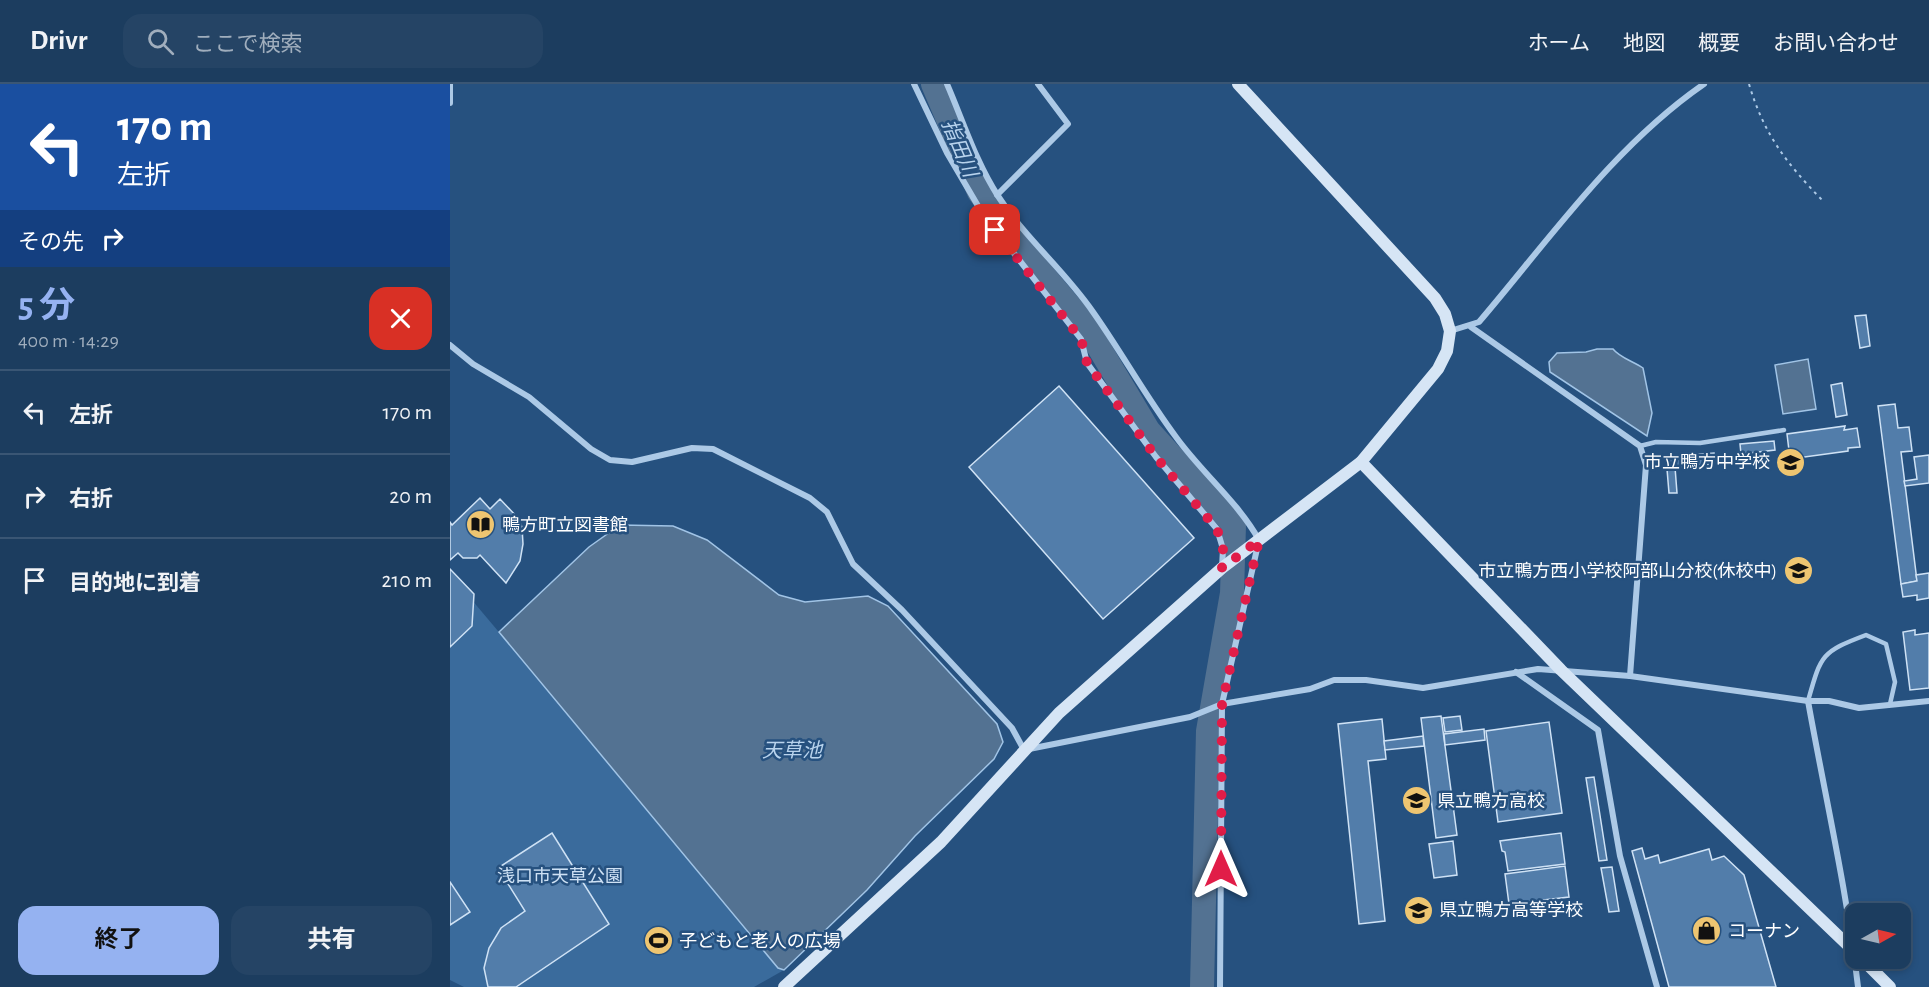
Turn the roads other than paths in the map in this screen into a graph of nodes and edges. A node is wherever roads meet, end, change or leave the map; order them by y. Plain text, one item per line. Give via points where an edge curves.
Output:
1 (450, 84) edge
2 (914, 84) edge
3 (947, 84) edge
4 (1038, 84) edge
5 (1238, 84) edge
6 (1704, 84) edge
7 (450, 103) edge
8 (997, 195) junction
9 (1471, 327) junction
10 (1450, 331) junction
11 (450, 345) edge
12 (1784, 430) dead end
13 (1640, 446) junction
14 (1361, 462) junction
15 (1259, 540) junction
16 (1222, 568) junction
17 (1561, 670) junction
18 (1516, 672) junction
19 (1629, 676) junction
20 (1808, 701) junction
21 (1929, 701) edge
22 (1222, 704) junction
23 (1890, 704) junction
24 (1024, 750) junction
25 (1848, 903) edge
26 (1845, 942) edge
27 (1857, 969) edge
28 (1872, 969) edge
29 (784, 987) edge
30 (1220, 987) edge
31 (1657, 987) edge
32 (1858, 987) edge
33 (1890, 987) edge

1 - 7 street
2 - 16 street via 981,212 1081,339 1087,363 1156,457 1217,529 1223,549
3 - 8 street
4 - 8 street via 1068,124
5 - 10 street via 1435,298
6 - 9 street via 1627,150
8 - 15 street via 1093,312 1152,405
9 - 10 street
9 - 13 street
10 - 14 street via 1447,351 1438,369
11 - 24 street via 473,364 529,397 610,460 632,462 692,448 713,449 810,498 827,513 853,564 902,610 1012,728
12 - 13 lane via 1700,444 1656,442
13 - 19 street via 1646,465
14 - 15 street
14 - 17 street
15 - 16 street
15 - 22 street
16 - 24 street via 1059,713
17 - 18 street
17 - 19 street
17 - 26 street
18 - 22 street via 1423,688 1334,680 1310,689
18 - 31 street via 1598,730 1620,856
19 - 20 street
20 - 23 street via 1859,708
20 - 23 lane via 1819,662 1834,647 1866,635 1886,644 1895,682
20 - 25 street
21 - 23 street
22 - 24 street via 1190,717
22 - 30 street
24 - 29 street via 941,842
27 - 32 street
28 - 33 street

